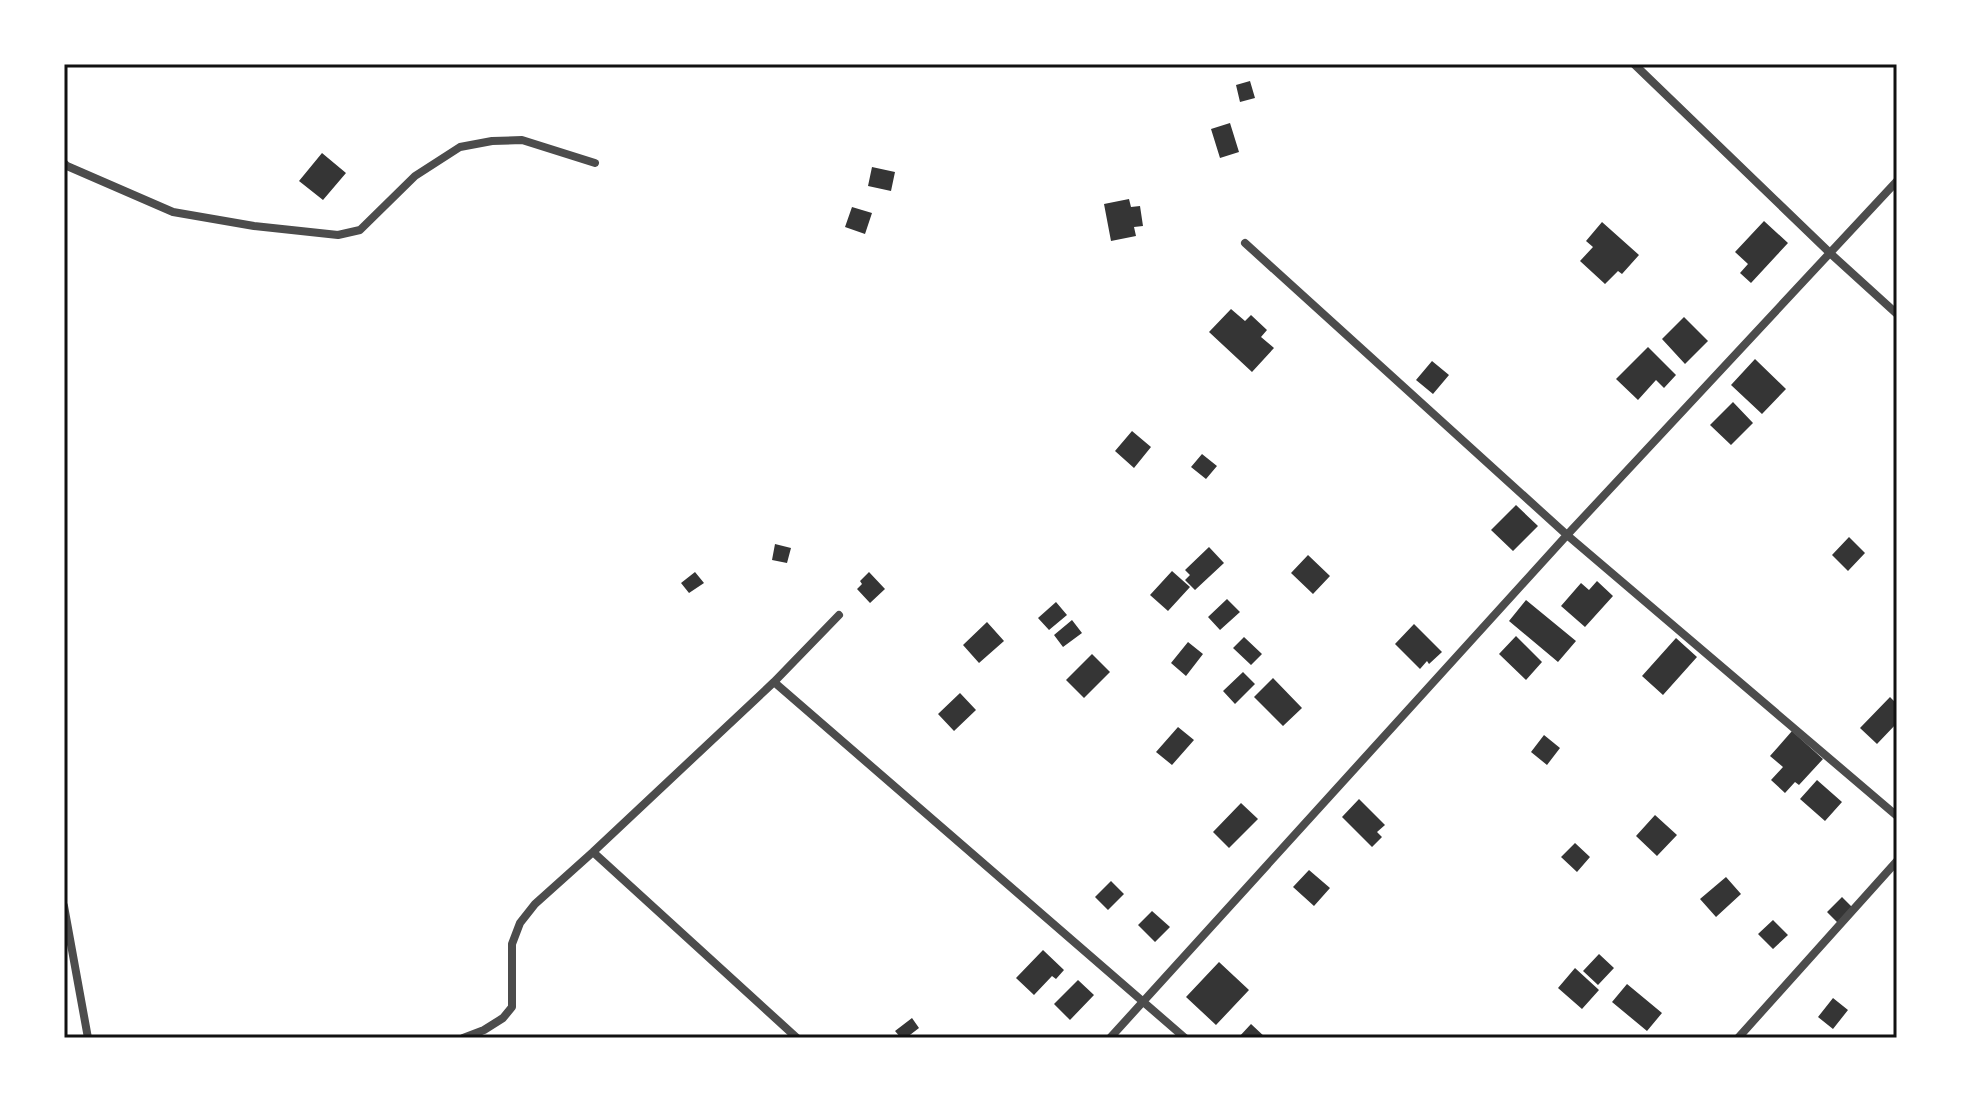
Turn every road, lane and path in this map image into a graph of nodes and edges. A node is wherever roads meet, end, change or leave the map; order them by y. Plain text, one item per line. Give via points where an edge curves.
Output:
1 (1634, 64) edge
2 (64, 163) edge
3 (595, 163) dead end
4 (1897, 181) edge
5 (1245, 243) dead end
6 (1831, 254) junction
7 (1897, 314) edge
8 (1567, 535) junction
9 (839, 615) dead end
10 (774, 682) junction
11 (1897, 816) edge
12 (593, 852) junction
13 (1897, 861) edge
14 (64, 906) edge
15 (1144, 1001) junction
16 (88, 1038) edge
17 (463, 1038) edge
18 (797, 1038) edge
19 (1110, 1038) edge
20 (1185, 1038) edge
21 (1738, 1038) edge

1 - 6 street
2 - 3 street via 173,212 338,235 360,230 415,176 460,147 522,140
4 - 6 street
5 - 8 street
6 - 7 street
6 - 8 street
8 - 11 street
8 - 15 street
9 - 10 street
10 - 12 street
10 - 15 street
12 - 17 street via 520,923 512,944 512,1007 503,1018
12 - 18 street
13 - 21 street
14 - 16 street
15 - 19 street
15 - 20 street

